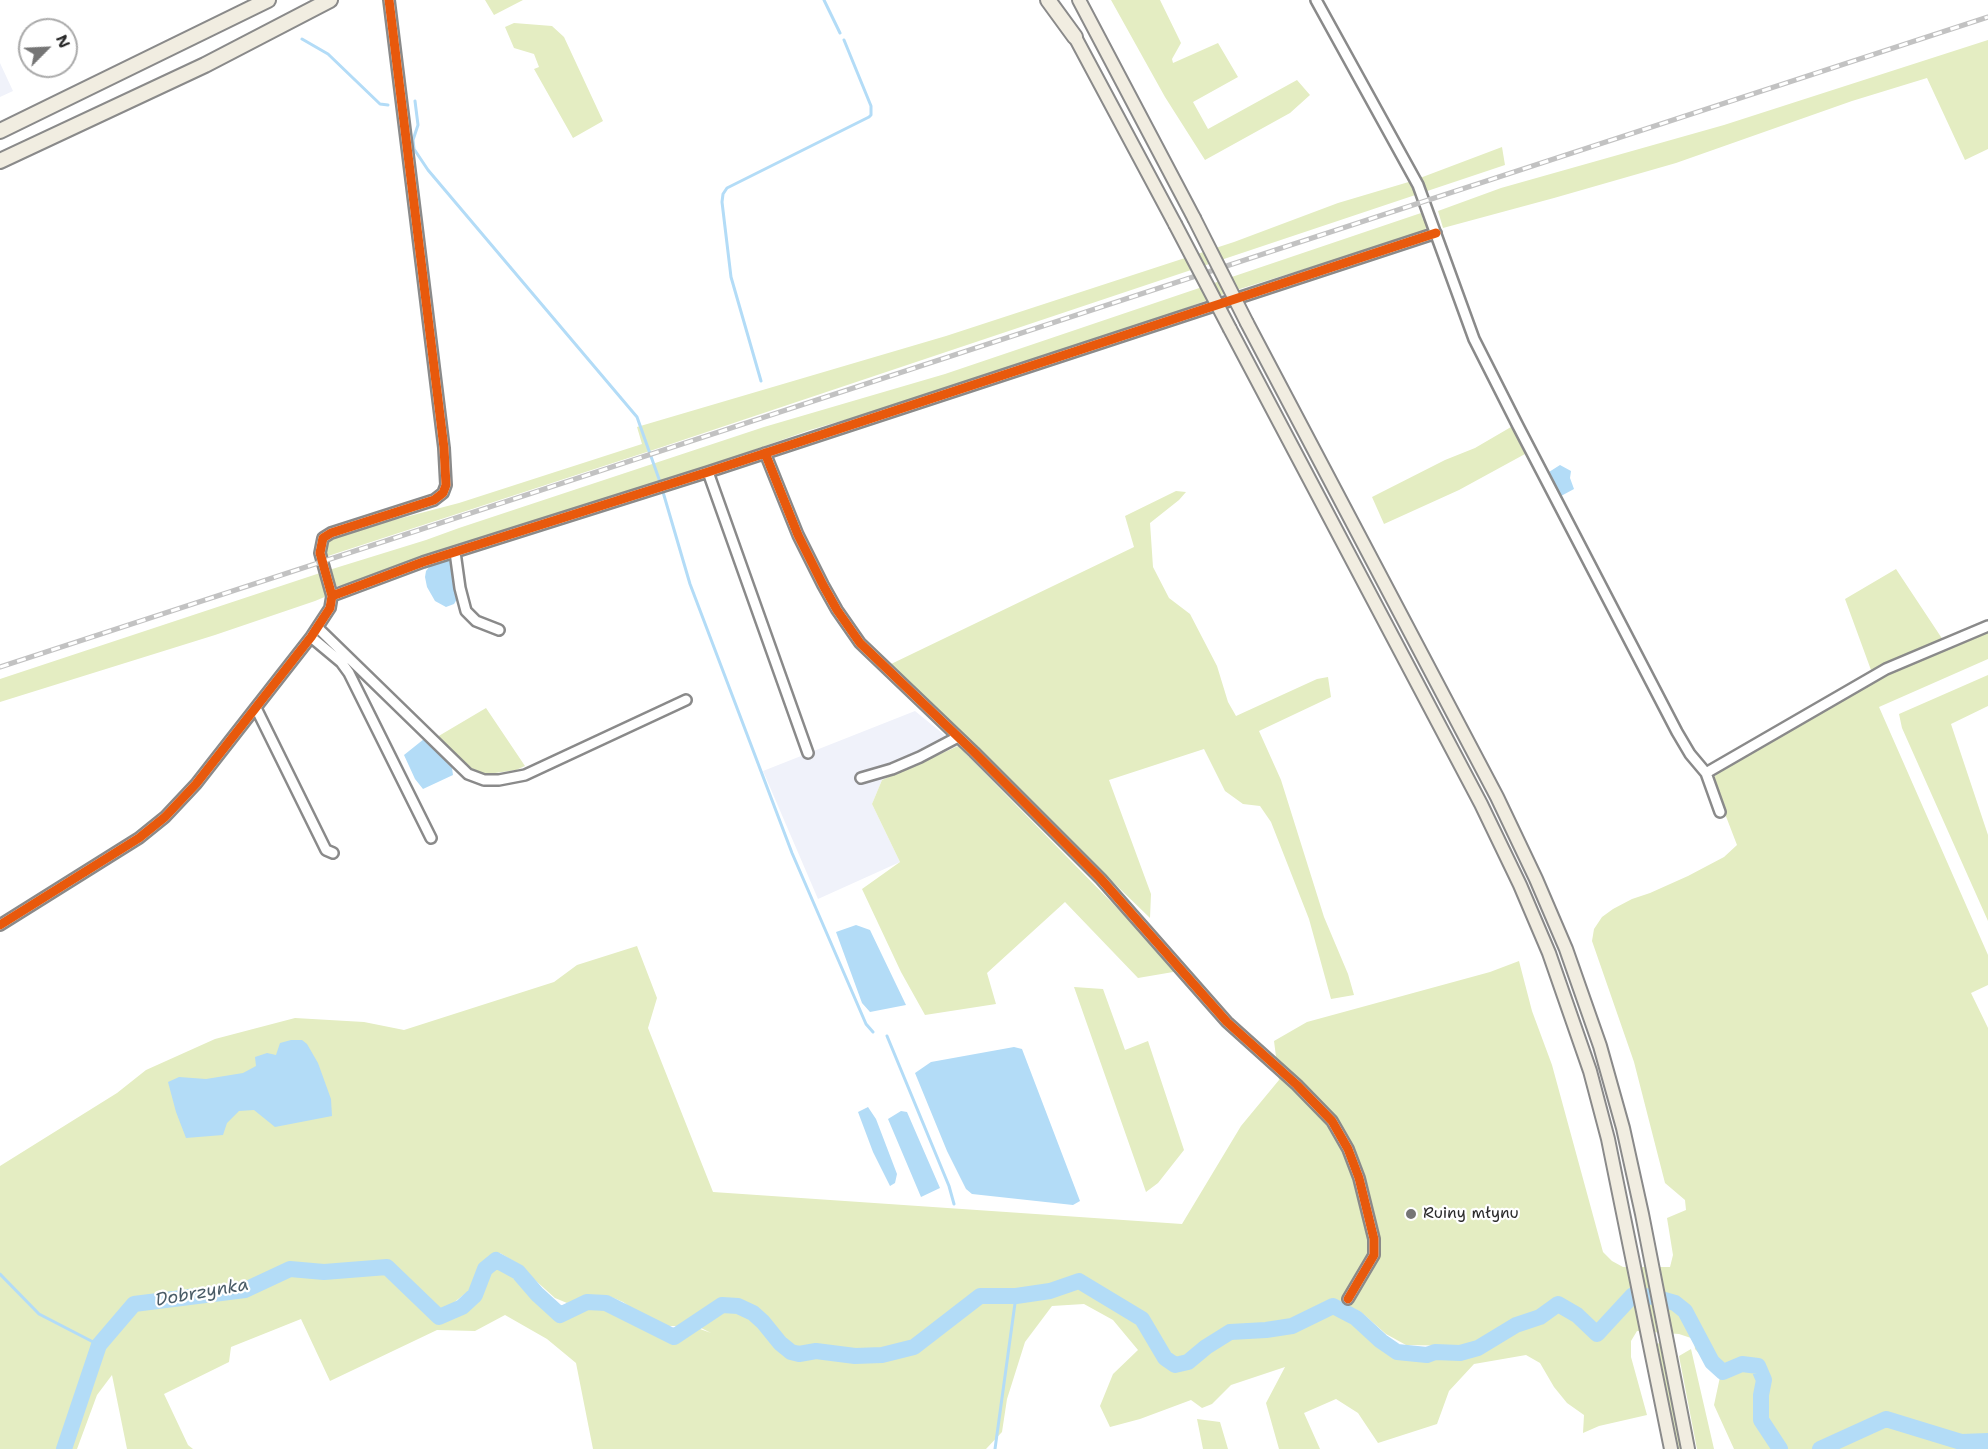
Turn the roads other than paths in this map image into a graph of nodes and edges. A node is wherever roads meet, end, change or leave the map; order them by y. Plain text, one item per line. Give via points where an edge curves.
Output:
1 (268, 0) edge
2 (330, 0) edge
3 (389, 0) edge
4 (1048, 0) edge
5 (1056, 0) edge
6 (1079, 0) edge
7 (1316, 0) edge
8 (1075, 37) junction
9 (0, 131) edge
10 (0, 161) edge
11 (1437, 233) junction
12 (765, 453) junction
13 (708, 472) junction
14 (456, 552) junction
15 (332, 596) junction
16 (1988, 626) edge
17 (318, 628) junction
18 (500, 630) dead end
19 (311, 637) junction
20 (686, 700) dead end
21 (256, 708) junction
22 (958, 737) junction
23 (808, 753) dead end
24 (1706, 773) junction
25 (861, 778) dead end
26 (1720, 813) dead end
27 (431, 838) dead end
28 (333, 854) dead end
29 (0, 926) edge
30 (1348, 1299) dead end
31 (1671, 1449) edge
32 (1688, 1449) edge

1 - 9 highway
2 - 10 highway via 206,65
3 - 15 street via 447,476 442,493 434,500 331,532 323,538 320,553
4 - 8 highway
5 - 8 highway
6 - 32 main road, bridge via 1497,797 1566,949 1623,1128
7 - 11 street via 1412,172
8 - 31 main road, bridge via 1481,804 1535,918 1590,1071 1616,1174
11 - 12 street
11 - 24 street via 1474,339 1677,732
12 - 13 street
12 - 22 street via 798,535 837,610 876,660
13 - 14 street
13 - 23 street
14 - 15 street
14 - 18 street via 466,611 476,621
15 - 17 street
16 - 24 street via 1886,669
17 - 19 street
17 - 20 street via 468,774 484,780 525,775
19 - 21 street
19 - 27 street via 347,669
21 - 28 street via 326,850
21 - 29 street via 196,784 159,823
22 - 25 street via 892,769
22 - 30 street via 1101,879 1227,1022 1332,1121 1359,1178 1374,1239 1374,1256
24 - 26 street

